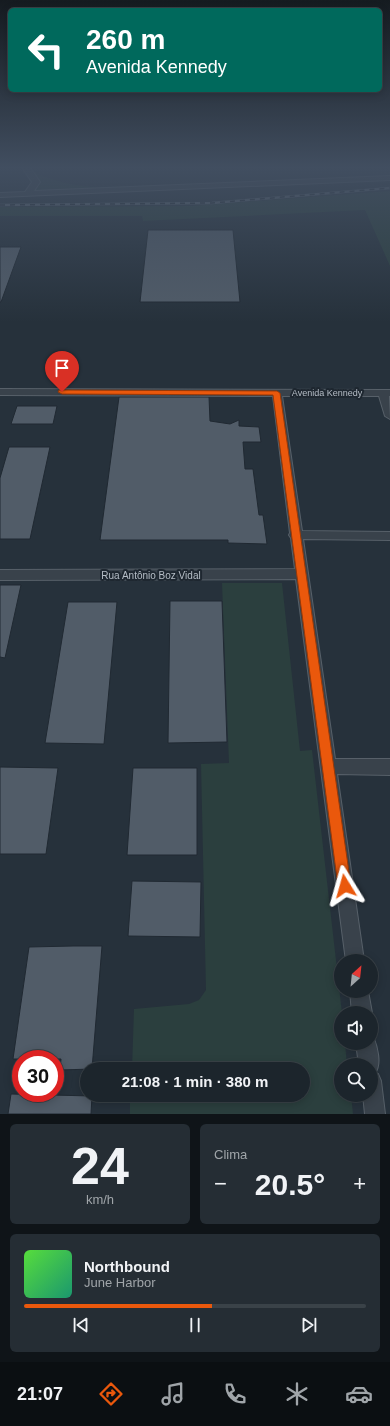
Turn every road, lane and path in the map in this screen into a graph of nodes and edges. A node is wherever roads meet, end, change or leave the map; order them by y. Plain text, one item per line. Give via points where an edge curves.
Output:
1 (0, 392) edge
2 (277, 393) junction
3 (386, 393) edge
4 (390, 416) edge
5 (296, 535) junction
6 (390, 536) edge
7 (301, 574) junction
8 (0, 575) edge
9 (329, 766) junction
10 (390, 767) edge
11 (354, 954) edge
12 (374, 1102) edge
13 (376, 1114) edge

1 - 2 street, Avenida Kennedy
2 - 3 street, Avenida Kennedy
2 - 5 street
3 - 4 street
5 - 6 street
5 - 7 street
7 - 8 street, Rua Antônio Boz Vidal
7 - 9 street
9 - 10 street
9 - 11 street
12 - 13 street

